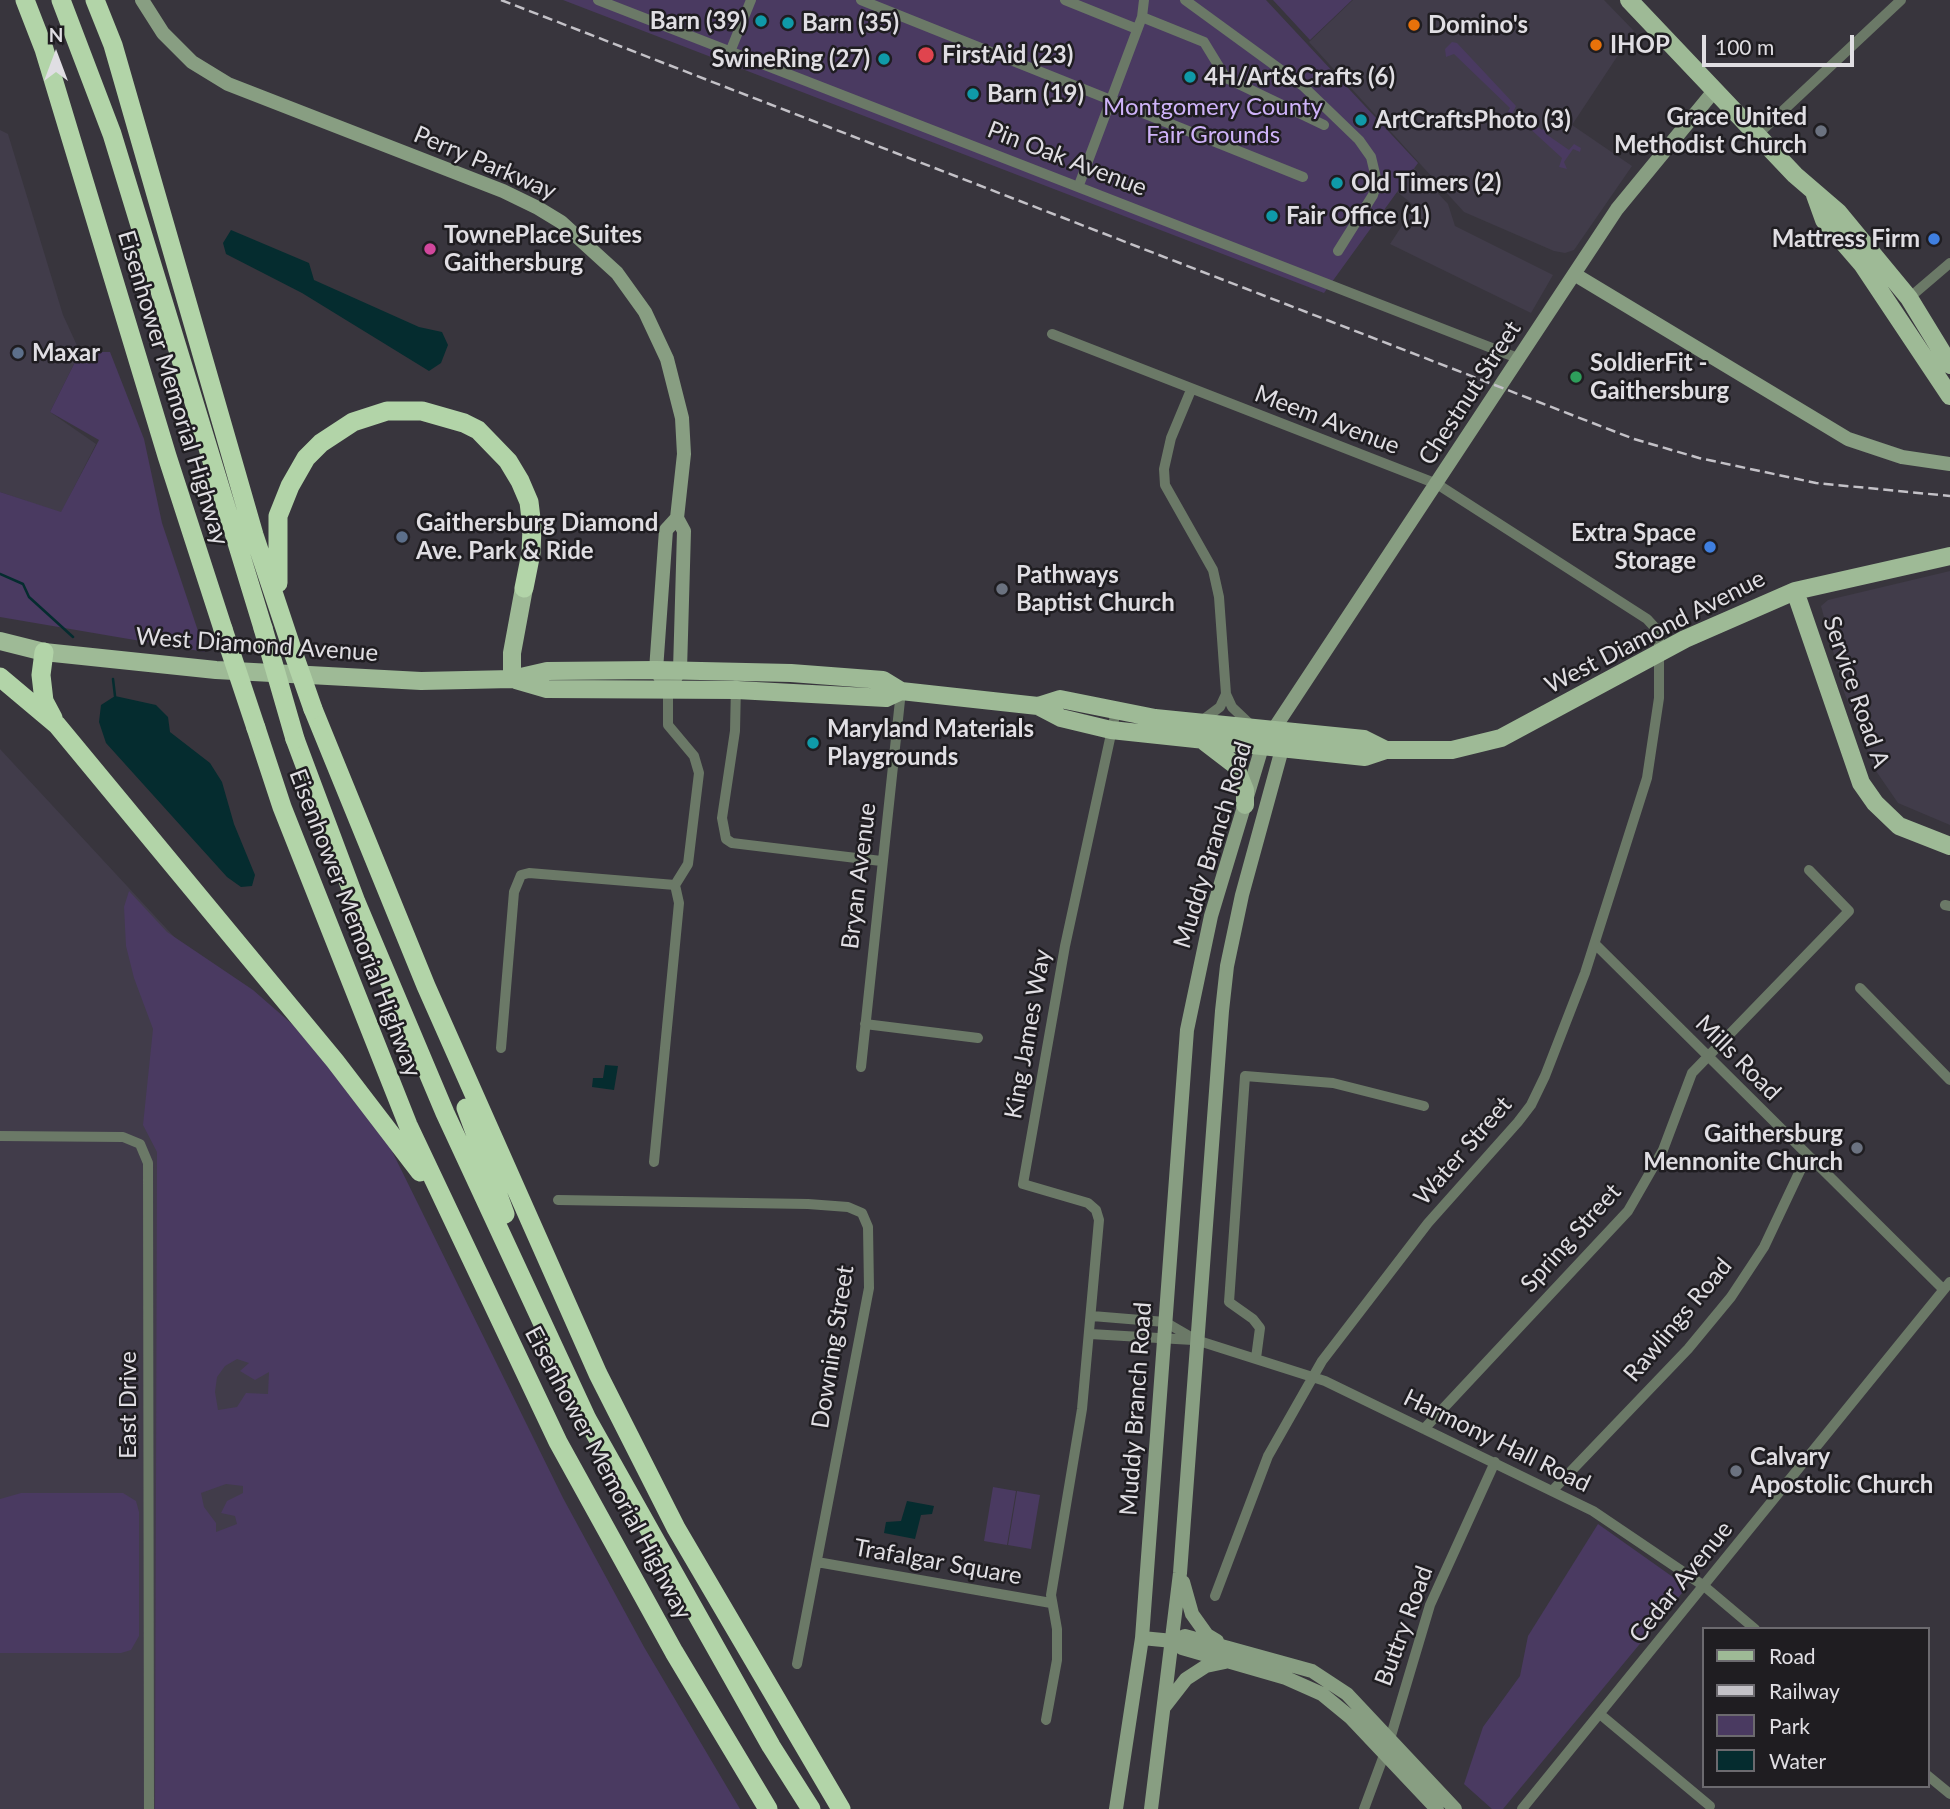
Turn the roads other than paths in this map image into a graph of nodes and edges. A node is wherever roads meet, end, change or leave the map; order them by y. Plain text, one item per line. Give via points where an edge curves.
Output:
1 (25, 0) edge
2 (61, 0) edge
3 (95, 0) edge
4 (142, 0) edge
5 (598, 0) edge
6 (751, 0) edge
7 (862, 0) edge
8 (1065, 0) edge
9 (1144, 0) edge
10 (1185, 0) edge
11 (1629, 0) edge
12 (1901, 0) edge
13 (1142, 18) junction
14 (1137, 29) junction
15 (730, 52) junction
16 (1714, 91) junction
17 (1111, 101) junction
18 (1324, 125) dead end
19 (1756, 135) junction
20 (1303, 177) dead end
21 (1079, 185) junction
22 (1815, 195) junction
23 (1338, 251) dead end
24 (1950, 263) edge
25 (1574, 274) junction
26 (1909, 298) junction
27 (1052, 334) dead end
28 (1520, 359) junction
29 (1950, 365) edge
30 (1191, 390) junction
31 (1950, 396) edge
32 (1950, 464) edge
33 (1437, 484) junction
34 (677, 518) junction
35 (1950, 556) edge
36 (524, 589) joint
37 (1795, 591) junction
38 (0, 641) edge
39 (291, 645) junction
40 (44, 652) junction
41 (1660, 652) junction
42 (656, 670) junction
43 (680, 670) junction
44 (735, 671) junction
45 (0, 677) edge
46 (512, 679) junction
47 (667, 690) junction
48 (737, 690) junction
49 (901, 691) junction
50 (1226, 694) junction
51 (1038, 706) junction
52 (1116, 711) junction
53 (57, 725) junction
54 (1252, 726) junction
55 (1111, 730) junction
56 (1275, 730) junction
57 (1201, 731) junction
58 (1262, 747) junction
59 (1282, 748) junction
60 (1385, 750) junction
61 (1245, 805) junction
62 (1950, 846) edge
63 (881, 861) junction
64 (377, 867) junction
65 (1809, 870) dead end
66 (675, 885) junction
67 (1595, 944) junction
68 (1860, 988) dead end
69 (865, 1024) junction
70 (978, 1038) dead end
71 (500, 1048) dead end
72 (1707, 1058) junction
73 (861, 1067) dead end
74 (1950, 1080) edge
75 (1424, 1106) dead end
76 (0, 1136) edge
77 (1807, 1156) junction
78 (654, 1162) dead end
79 (558, 1199) dead end
80 (454, 1222) junction
81 (1947, 1285) edge
82 (1092, 1316) junction
83 (1165, 1322) junction
84 (545, 1328) junction
85 (1090, 1334) junction
86 (1163, 1339) junction
87 (1196, 1340) junction
88 (1256, 1358) junction
89 (1312, 1377) junction
90 (1424, 1429) junction
91 (1495, 1462) junction
92 (1552, 1491) junction
93 (817, 1562) junction
94 (1180, 1573) junction
95 (1704, 1586) junction
96 (1215, 1596) dead end
97 (1051, 1603) junction
98 (1753, 1627) edge
99 (1142, 1637) junction
100 (1173, 1641) junction
101 (1225, 1645) junction
102 (1230, 1661) junction
103 (797, 1664) dead end
104 (1164, 1707) junction
105 (1601, 1715) junction
106 (1046, 1720) dead end
107 (1390, 1740) junction
108 (1385, 1754) junction
109 (1929, 1777) edge
110 (1950, 1794) edge
111 (1710, 1806) dead end
112 (149, 1809) edge
113 (768, 1809) edge
114 (811, 1809) edge
115 (841, 1809) edge
116 (1116, 1809) edge
117 (1151, 1809) edge
118 (1364, 1809) edge
119 (1437, 1809) edge
120 (1455, 1809) edge
121 (1522, 1809) edge

1 - 80 highway, Eisenhower Memorial Highway, bridge via 282,807 403,1112
2 - 84 highway, bridge via 113,134 295,739 356,902 445,1113
3 - 39 highway via 113,45 254,535
4 - 34 street, Perry Parkway via 163,33 192,62 228,83 503,191 562,222 601,255 645,312 676,384 684,454
5 - 15 street, Pin Oak Avenue
6 - 15 street
7 - 17 street
8 - 14 street
9 - 13 street
10 - 23 street via 1303,86 1371,157 1377,182 1373,195
11 - 16 main road
12 - 19 street
13 - 14 street
13 - 18 street via 1204,42 1226,78
14 - 17 street
15 - 21 street, Pin Oak Avenue
16 - 19 main road
16 - 25 street, Chestnut Street via 1630,191
17 - 20 street
17 - 21 street
19 - 22 main road
21 - 28 street, Pin Oak Avenue
22 - 26 main road via 1838,212
22 - 31 main road via 1824,220 1862,264
24 - 26 street
25 - 28 street, Chestnut Street
25 - 32 street via 1848,439 1902,457
26 - 29 main road
27 - 30 street, Meem Avenue
28 - 33 street, Chestnut Street
30 - 33 street, Meem Avenue
30 - 50 street via 1171,438 1165,485 1217,582
33 - 41 street, Meem Avenue via 1647,619 1659,632
33 - 56 street, Chestnut Street
34 - 42 street, Perry Parkway via 666,530
34 - 43 street, Perry Parkway via 684,531
35 - 37 main road, West Diamond Avenue
36 - 39 highway via 531,553 529,502 508,461 478,430 464,423 422,411 387,411 353,422 321,443 290,486 278,516 276,572
36 - 46 main road
37 - 41 main road, West Diamond Avenue
37 - 62 main road, Service Road A via 1861,783 1899,826
38 - 40 main road, West Diamond Avenue
39 - 64 highway, bridge
40 - 46 main road, West Diamond Avenue via 216,670 421,681
40 - 53 highway via 44,701
41 - 60 main road, West Diamond Avenue via 1501,738 1441,751
41 - 67 street, Water Street via 1659,698 1647,778
42 - 43 main road, West Diamond Avenue
42 - 46 main road, West Diamond Avenue via 547,671
42 - 47 street
43 - 44 main road, West Diamond Avenue
43 - 47 street
44 - 48 street
44 - 49 main road, West Diamond Avenue via 883,680
45 - 53 highway
46 - 47 main road, West Diamond Avenue via 547,689
47 - 48 main road, West Diamond Avenue
47 - 66 street via 668,725 694,756 699,773 688,864
48 - 49 main road, West Diamond Avenue via 886,698
48 - 63 street via 723,833 732,843
49 - 51 main road, West Diamond Avenue
49 - 63 street, Bryan Avenue
50 - 54 street via 1232,707
50 - 57 street
51 - 52 main road, West Diamond Avenue via 1060,699
51 - 55 main road, West Diamond Avenue via 1061,718
52 - 55 street, King James Way
52 - 57 main road, West Diamond Avenue
53 - 80 highway via 397,1139
54 - 56 main road, West Diamond Avenue
54 - 57 main road, West Diamond Avenue
55 - 57 main road, West Diamond Avenue
55 - 82 street, King James Way via 1065,946 1023,1184 1088,1203 1096,1210
56 - 58 street, Muddy Branch Road
56 - 59 street, Muddy Branch Road
56 - 60 main road, West Diamond Avenue via 1364,739
57 - 58 main road, West Diamond Avenue
57 - 61 main road via 1235,765 1245,790
58 - 59 main road, West Diamond Avenue
58 - 61 street, Muddy Branch Road
59 - 60 main road, West Diamond Avenue via 1365,757
59 - 87 street, Muddy Branch Road via 1227,966
61 - 83 street, Muddy Branch Road via 1211,916 1187,1030
63 - 69 street, Bryan Avenue
64 - 84 highway
64 - 115 highway via 598,1374 676,1528
65 - 72 street, Spring Street via 1849,911
66 - 71 street via 521,875 514,892
66 - 78 street via 679,902
67 - 72 street, Mills Road
67 - 89 street, Water Street via 1531,1105 1404,1254
68 - 74 street
69 - 70 street
69 - 73 street, Bryan Avenue
72 - 77 street, Mills Road
72 - 90 street, Spring Street via 1692,1073 1663,1150 1628,1211
75 - 88 street via 1333,1083 1245,1076 1230,1302 1260,1328
76 - 112 street, East Drive via 123,1136 140,1144 148,1163
77 - 81 street, Mills Road
77 - 92 street, Rawlings Road via 1764,1247 1731,1297 1688,1349
79 - 93 street, Downing Street via 808,1204 848,1207 862,1213 868,1227 869,1288
80 - 113 highway, Eisenhower Memorial Highway via 558,1442 674,1652
81 - 95 street, Cedar Avenue
82 - 83 street
82 - 85 street, King James Way
83 - 86 street, Muddy Branch Road
83 - 87 street
84 - 114 highway via 587,1419
85 - 86 street
85 - 97 street, King James Way via 1077,1449
86 - 87 street
86 - 99 street, Muddy Branch Road
87 - 88 street, Harmony Hall Road
87 - 94 street, Muddy Branch Road
88 - 89 street, Harmony Hall Road
89 - 90 street, Harmony Hall Road
89 - 96 street, Water Street via 1269,1456
90 - 91 street, Harmony Hall Road
91 - 92 street, Harmony Hall Road
91 - 107 street, Buttry Road via 1430,1605
92 - 95 street, Harmony Hall Road via 1593,1511
93 - 97 street, Trafalgar Square
93 - 103 street, Downing Street
94 - 100 street, Muddy Branch Road
94 - 101 street via 1192,1614 1207,1635
95 - 98 street, Harmony Hall Road
95 - 105 street, Cedar Avenue
97 - 106 street, King James Way via 1057,1660
99 - 100 street
99 - 116 street, Muddy Branch Road
100 - 101 street via 1185,1636
100 - 102 street via 1182,1648
100 - 104 street, Muddy Branch Road
101 - 107 street via 1292,1664 1329,1681
102 - 104 street via 1206,1666 1186,1679
102 - 108 street via 1322,1694
104 - 117 street, Muddy Branch Road
105 - 111 street
105 - 121 street, Cedar Avenue
107 - 108 street, Buttry Road
107 - 120 street
108 - 118 street, Buttry Road
108 - 119 street
109 - 110 street

